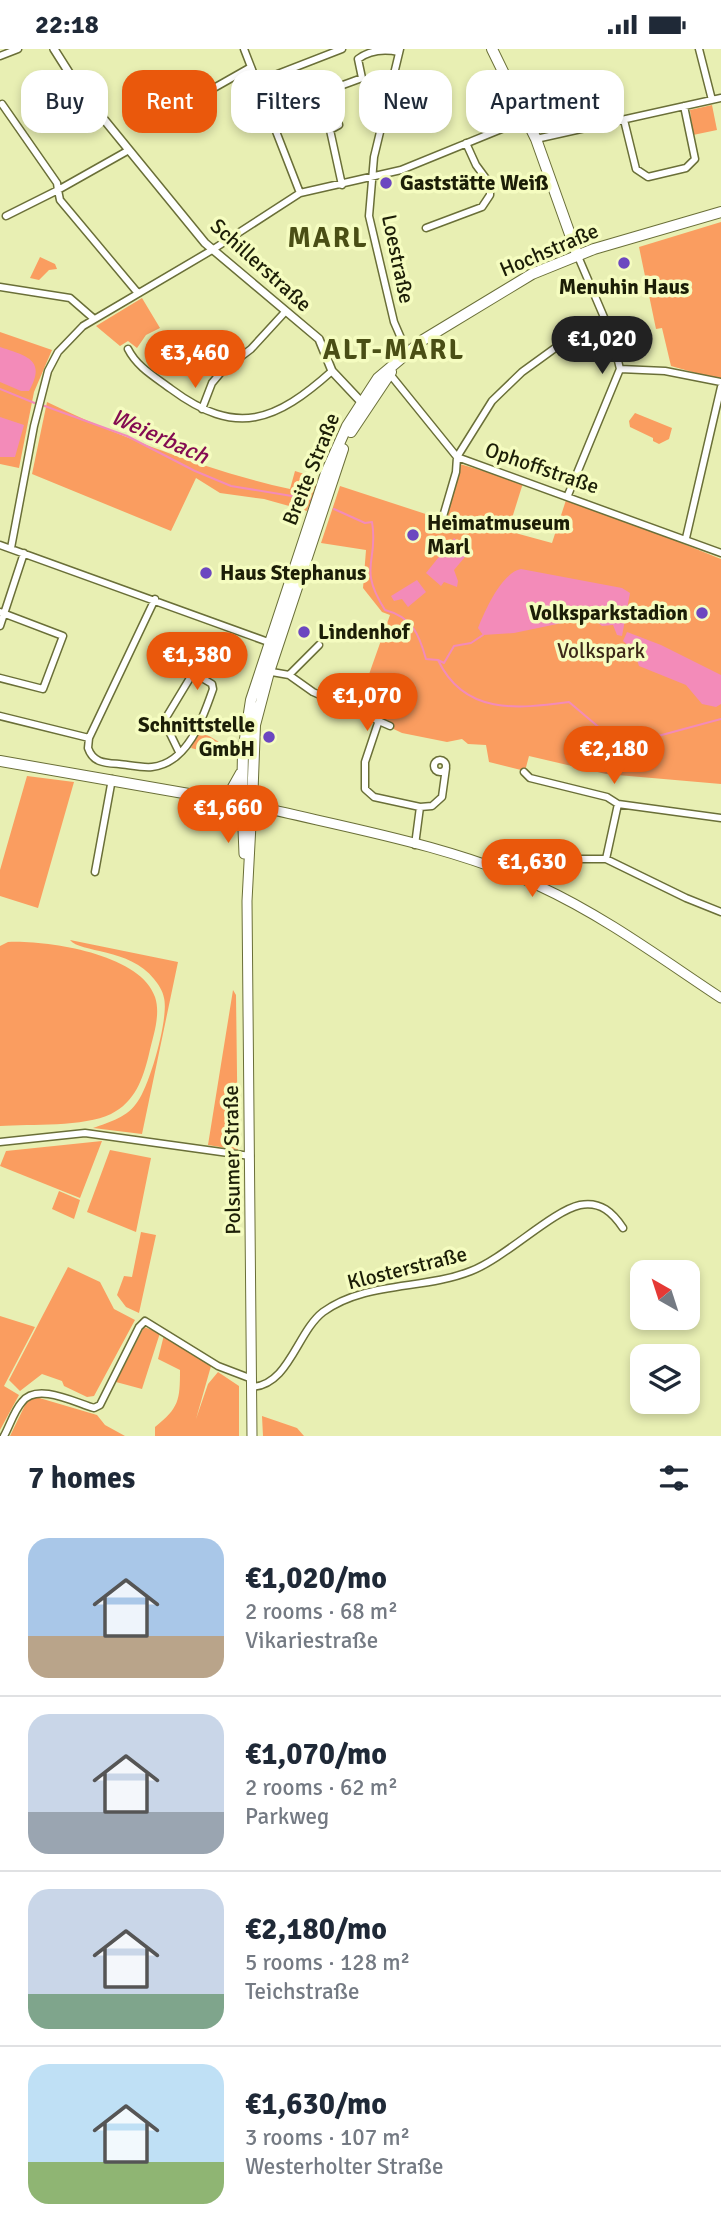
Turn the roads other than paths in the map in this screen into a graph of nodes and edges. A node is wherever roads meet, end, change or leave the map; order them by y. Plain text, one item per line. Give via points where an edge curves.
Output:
1 (18, 49) edge
2 (54, 49) edge
3 (244, 49) edge
4 (342, 49) edge
5 (492, 49) edge
6 (699, 49) edge
7 (399, 50) edge
8 (0, 56) edge
9 (251, 67) junction
10 (252, 70) edge
11 (288, 70) edge
12 (502, 70) edge
13 (217, 86) edge
14 (721, 98) edge
15 (712, 100) junction
16 (2, 104) edge
17 (684, 106) junction
18 (624, 120) joint
19 (277, 133) edge
20 (491, 133) edge
21 (533, 133) edge
22 (564, 133) edge
23 (536, 139) junction
24 (466, 143) junction
25 (129, 150) junction
26 (370, 179) junction
27 (342, 185) junction
28 (58, 190) junction
29 (300, 193) junction
30 (721, 212) edge
31 (6, 216) dead end
32 (426, 228) dead end
33 (212, 250) junction
34 (577, 254) junction
35 (0, 287) edge
36 (138, 292) junction
37 (285, 312) junction
38 (93, 318) junction
39 (608, 325) junction
40 (204, 335) dead end
41 (128, 349) dead end
42 (407, 352) junction
43 (236, 361) junction
44 (620, 369) junction
45 (332, 371) junction
46 (387, 372) junction
47 (721, 385) edge
48 (363, 404) junction
49 (202, 409) junction
50 (457, 457) junction
51 (568, 495) junction
52 (442, 520) dead end
53 (686, 538) junction
54 (0, 545) edge
55 (11, 548) junction
56 (24, 553) junction
57 (721, 553) edge
58 (155, 599) junction
59 (1, 612) edge
60 (0, 626) edge
61 (273, 644) junction
62 (319, 645) dead end
63 (265, 670) junction
64 (289, 675) junction
65 (0, 678) edge
66 (0, 716) edge
67 (379, 723) junction
68 (390, 726) dead end
69 (89, 738) junction
70 (179, 752) junction
71 (0, 761) edge
72 (446, 768) dead end
73 (242, 770) junction
74 (524, 772) dead end
75 (112, 779) junction
76 (214, 797) junction
77 (618, 804) junction
78 (247, 805) junction
79 (420, 807) junction
80 (721, 818) edge
81 (415, 845) junction
82 (606, 859) junction
83 (94, 872) dead end
84 (525, 880) junction
85 (721, 912) edge
86 (721, 998) edge
87 (0, 1142) edge
88 (250, 1156) junction
89 (623, 1228) dead end
90 (252, 1383) junction
91 (5, 1436) edge
92 (252, 1436) edge

1 - 8 street
2 - 25 street, Schillerstraße via 80,90
3 - 9 street
4 - 11 street
5 - 12 main road
6 - 15 street
7 - 26 street, Loestraße
7 - 27 street via 381,49 362,56 358,59 362,78 329,94 338,116 339,125 330,130
9 - 10 street
9 - 13 street
14 - 15 street
15 - 17 street
16 - 28 street
17 - 18 street
17 - 18 street via 695,159 686,168 648,177 636,169
19 - 29 street
20 - 24 street
21 - 23 main road
22 - 23 street
23 - 34 main road
24 - 26 street
24 - 32 street via 490,184 487,201
25 - 28 street
25 - 33 street, Schillerstraße
26 - 27 street
26 - 42 street, Loestraße via 369,216 376,255
27 - 29 street
28 - 31 street
28 - 36 street via 60,200
29 - 33 street
30 - 34 main road, Hochstraße
33 - 36 street
33 - 37 street, Schillerstraße
34 - 39 street
34 - 42 main road, Hochstraße via 508,287
35 - 38 street via 70,299
36 - 38 street
37 - 43 street
37 - 45 street, Schillerstraße via 320,339
38 - 55 street via 58,352 41,398
39 - 44 street
39 - 50 street via 562,343 522,372 492,401
40 - 43 street via 223,341
41 - 49 street via 134,361
42 - 46 main road, Breite Straße
43 - 49 street via 212,383
44 - 47 street via 665,371
44 - 51 street
45 - 48 street, Schillerstraße
45 - 49 street via 303,397 268,414 239,419
46 - 48 main road, Breite Straße
46 - 50 street, Ophoffstraße
47 - 53 street
48 - 61 main road, Breite Straße
50 - 51 street, Ophoffstraße
50 - 52 street
51 - 53 street, Ophoffstraße
53 - 57 street, Ophoffstraße
54 - 55 street
55 - 56 street
56 - 58 street
56 - 59 street
58 - 61 street
58 - 69 street
59 - 60 street
59 - 65 street via 63,636 43,689
61 - 63 main road, Breite Straße
62 - 64 street
63 - 64 street
63 - 73 main road, Breite Straße via 246,723
63 - 78 main road, Breite Straße
64 - 67 street via 313,692
66 - 69 street
67 - 68 street
67 - 79 street via 365,762 365,789 374,797
69 - 70 street via 90,754 104,762 151,767
70 - 70 street via 164,721 190,678 197,675 213,689 199,727
71 - 75 main road
72 - 79 street via 442,797 432,806
73 - 76 main road via 232,789
73 - 78 main road, Breite Straße
74 - 77 street via 530,778 607,797
75 - 76 main road
75 - 83 street
76 - 78 main road
77 - 80 street
77 - 82 street
78 - 81 main road
78 - 88 main road, Polsumer Straße
79 - 81 street
81 - 84 main road
82 - 84 street via 532,859
82 - 85 street
84 - 86 main road via 607,923
87 - 88 street via 85,1133
88 - 90 main road, Polsumer Straße
89 - 90 street, Klosterstraße via 610,1211 582,1205 565,1211 473,1271 336,1305 307,1328 279,1372 262,1386
90 - 91 street via 145,1321 100,1405 94,1408 51,1395 29,1395
90 - 92 main road, Polsumer Straße

